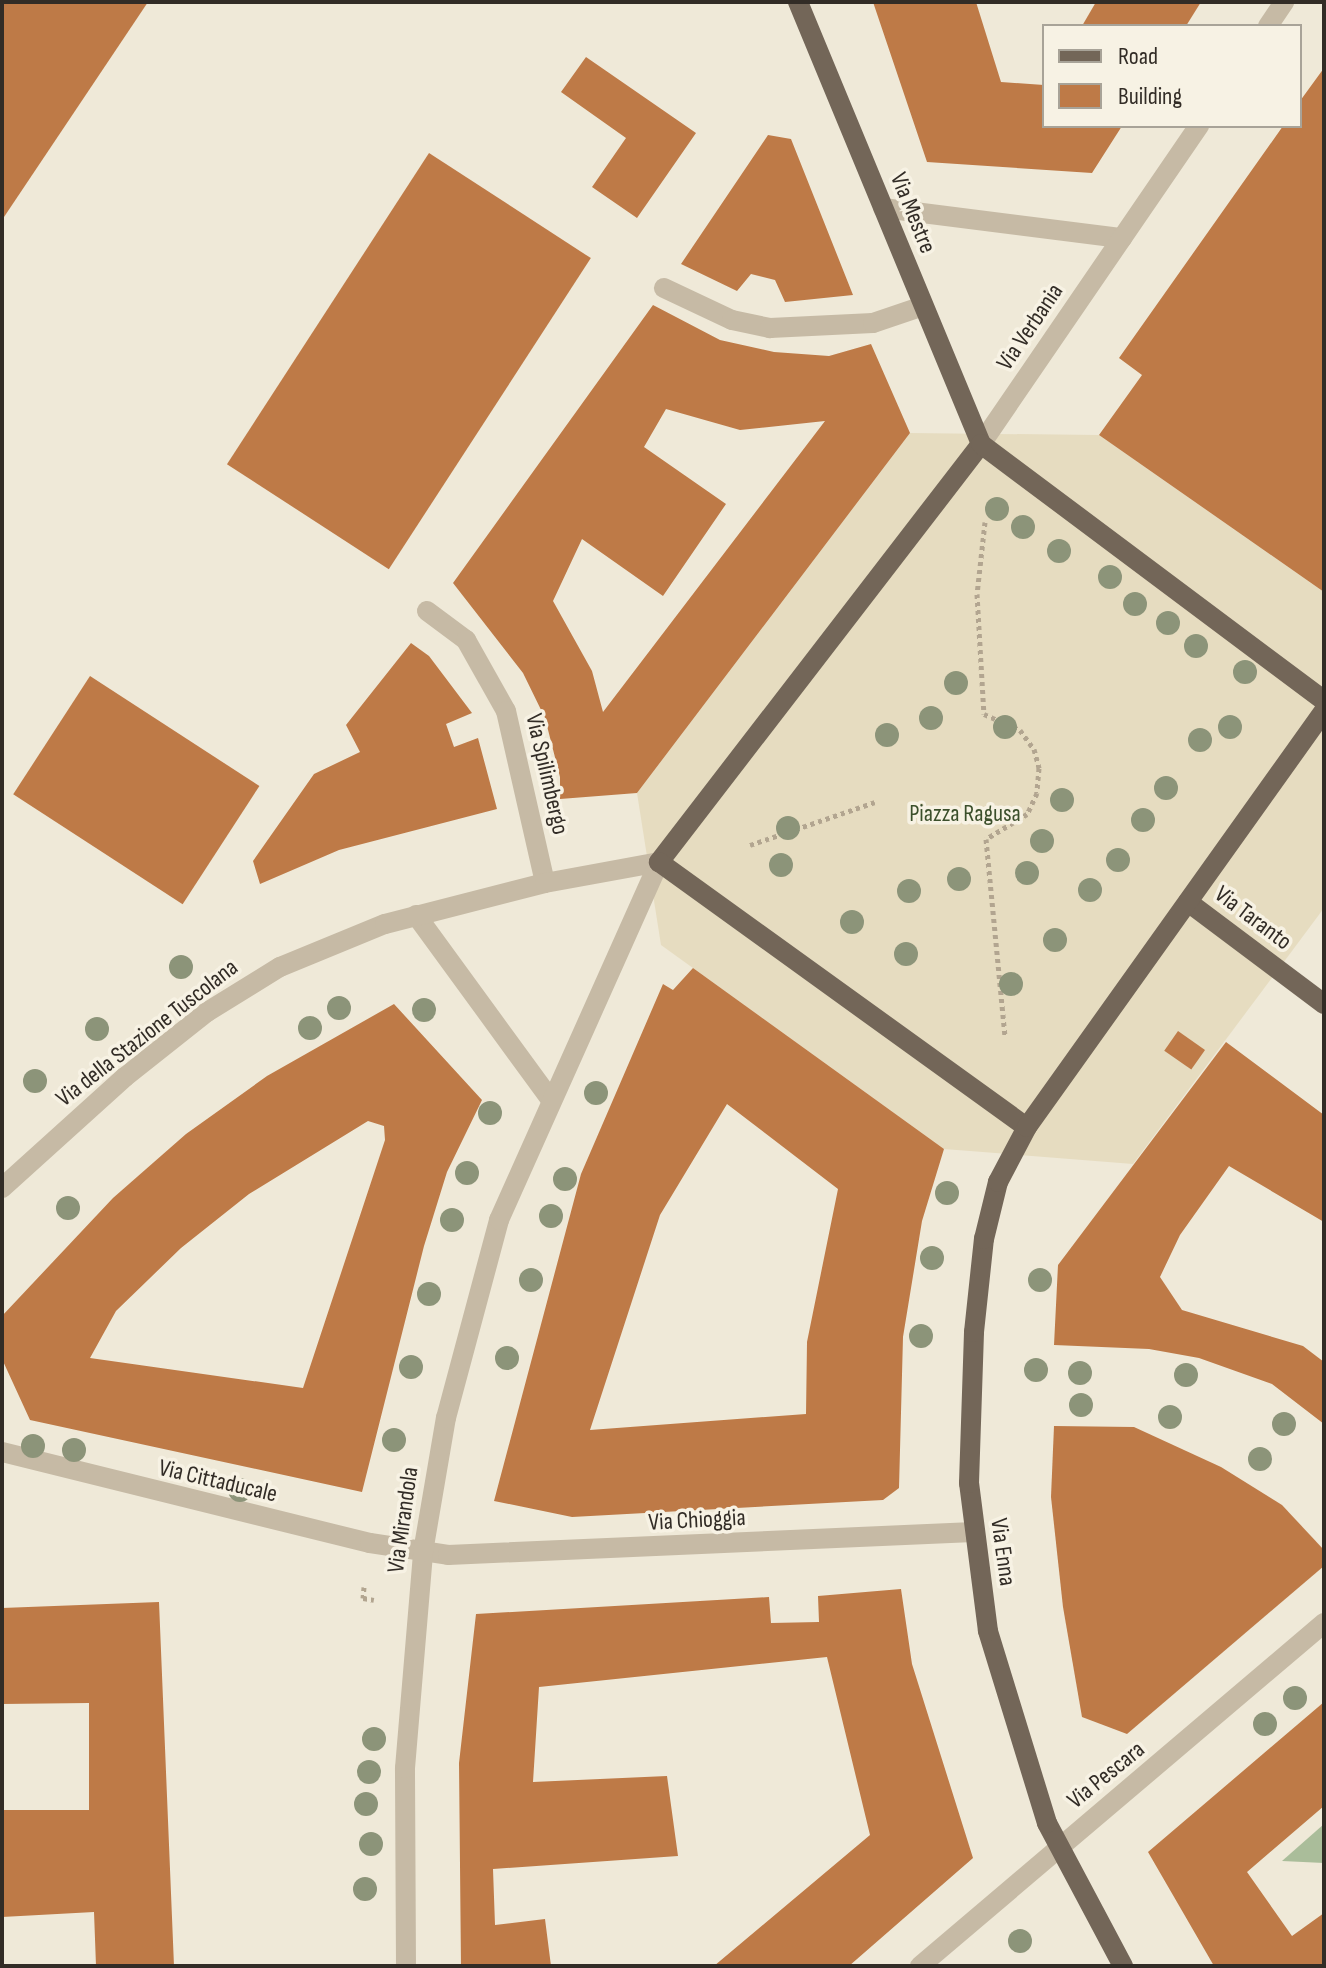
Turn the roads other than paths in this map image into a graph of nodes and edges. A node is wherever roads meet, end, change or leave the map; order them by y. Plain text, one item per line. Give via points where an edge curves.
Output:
1 (798, 2) edge
2 (1284, 2) edge
3 (1269, 24) edge
4 (1198, 128) edge
5 (883, 208) junction
6 (1122, 238) junction
7 (664, 288) dead end
8 (923, 306) junction
9 (981, 444) junction
10 (427, 611) dead end
11 (1324, 701) edge
12 (1324, 711) edge
13 (659, 862) junction
14 (545, 883) junction
15 (1188, 902) junction
16 (416, 915) junction
17 (1324, 1004) edge
18 (550, 1099) junction
19 (1027, 1127) junction
20 (2, 1188) edge
21 (2, 1452) edge
22 (973, 1532) junction
23 (423, 1552) junction
24 (1324, 1623) edge
25 (1057, 1847) junction
26 (406, 1966) edge
27 (920, 1966) edge
28 (1123, 1966) edge

1 - 5 main road, Via Mestre
2 - 3 street
4 - 6 street, Via Verbania
5 - 6 street
5 - 8 main road, Via Mestre
6 - 9 street, Via Verbania
7 - 8 street via 732,320 770,328 873,323
8 - 9 main road, Via Mestre
9 - 11 main road
9 - 13 main road
10 - 14 street, Via Spilimbergo via 466,640 506,711
12 - 15 main road
13 - 14 street
13 - 18 street
13 - 19 main road
14 - 16 street
15 - 17 main road, Via Taranto
15 - 19 main road
16 - 18 street
16 - 20 street, Via della Stazione Tuscolana via 338,940 268,973 207,1012 115,1085
18 - 23 street, Via Mirandola via 479,1285 446,1418
19 - 22 main road, Via Enna via 998,1182 980,1267 970,1405
21 - 23 street, Via Cittaducale
22 - 23 street, Via Chioggia via 502,1556
22 - 25 main road, Via Enna via 999,1678
23 - 26 street, Via Mirandola via 405,1768
24 - 25 street, Via Pescara
25 - 27 street, Via Pescara
25 - 28 main road, Via Enna

